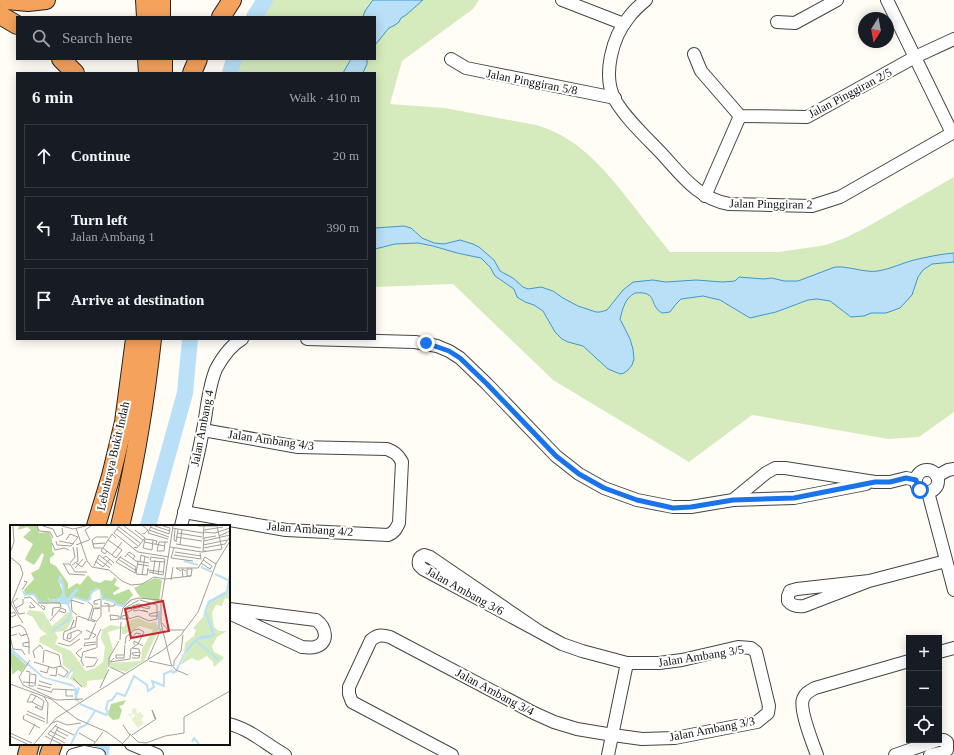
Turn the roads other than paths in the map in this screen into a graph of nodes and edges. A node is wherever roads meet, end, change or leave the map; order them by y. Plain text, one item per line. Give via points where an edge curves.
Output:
1 (7, 0) edge
2 (46, 0) edge
3 (145, 0) edge
4 (161, 0) edge
5 (232, 0) edge
6 (562, 0) edge
7 (646, 0) edge
8 (837, 0) edge
9 (887, 0) edge
10 (0, 15) edge
11 (146, 16) edge
12 (161, 16) edge
13 (222, 16) edge
14 (778, 22) dead end
15 (16, 24) edge
16 (624, 24) junction
17 (954, 39) edge
18 (694, 54) dead end
19 (915, 57) junction
20 (451, 59) dead end
21 (62, 60) edge
22 (147, 60) edge
23 (163, 60) edge
24 (198, 60) edge
25 (74, 72) edge
26 (148, 72) edge
27 (163, 72) edge
28 (192, 72) edge
29 (615, 98) junction
30 (740, 116) junction
31 (953, 132) edge
32 (704, 196) junction
33 (135, 340) edge
34 (152, 340) edge
35 (241, 340) edge
36 (343, 340) edge
37 (203, 430) junction
38 (954, 468) edge
39 (937, 476) junction
40 (916, 480) junction
41 (875, 482) junction
42 (928, 492) junction
43 (733, 500) junction
44 (184, 512) junction
45 (96, 525) edge
46 (120, 525) edge
47 (181, 525) edge
48 (388, 534) joint
49 (946, 561) junction
50 (869, 581) junction
51 (954, 590) edge
52 (230, 609) edge
53 (230, 614) edge
54 (540, 632) junction
55 (954, 648) edge
56 (942, 651) edge
57 (906, 662) edge
58 (628, 663) junction
59 (763, 718) joint
60 (230, 724) edge
61 (613, 736) junction
62 (942, 740) edge
63 (930, 743) edge
64 (30, 745) edge
65 (53, 745) edge
66 (133, 745) edge
67 (27, 755) edge
68 (49, 755) edge
69 (73, 755) edge
70 (99, 755) edge
71 (157, 755) edge
72 (285, 755) edge
73 (452, 755) edge
74 (608, 755) edge
75 (816, 755) edge
76 (895, 755) edge
77 (930, 755) edge

1 - 2 highway
3 - 11 highway
4 - 12 highway
5 - 13 highway
6 - 16 street
7 - 16 street
8 - 14 street via 795,23
9 - 19 street
10 - 15 highway
16 - 29 street via 613,49 610,65 611,90
17 - 19 street, Jalan Pinggiran 2/5
18 - 30 street via 701,71
19 - 30 street, Jalan Pinggiran 2/5 via 807,117
19 - 31 street
20 - 29 street, Jalan Pinggiran 5/8 via 466,68
21 - 25 highway
22 - 26 highway
23 - 27 highway
24 - 28 highway
29 - 32 street, Jalan Pinggiran 2 via 624,112 685,180
30 - 32 street
31 - 32 street, Jalan Pinggiran 2 via 840,197 824,203 812,206 729,204 718,203
33 - 45 highway, Lebuhraya Bukit Indah via 124,422
34 - 46 highway, Lebuhraya Bukit Indah via 146,397
35 - 37 street, Jalan Ambang 4 via 223,357 216,370 210,386
36 - 43 street via 415,342 449,351 487,384 556,456 579,474 604,488 637,500 673,508
37 - 44 street, Jalan Ambang 4
37 - 48 street, Jalan Ambang 4/3 via 298,447 394,451 402,462 399,523 396,529
38 - 39 street
39 - 40 street via 934,472 925,470 917,475
39 - 42 street via 937,486
40 - 41 street via 906,478
40 - 42 street via 918,487
41 - 43 street via 794,498
41 - 43 street via 775,468
42 - 49 street
44 - 47 street, Jalan Ambang 4
44 - 48 street, Jalan Ambang 4/2 via 286,530
49 - 50 street
49 - 51 street
50 - 50 street via 804,606 797,607 788,601 790,591 796,589
52 - 53 street via 316,620 325,630 324,639 314,648 302,647
54 - 54 street, Jalan Ambang 3/6 via 430,557 420,557 418,561 423,569
54 - 58 street, Jalan Ambang 3/6 via 582,652
55 - 56 street
57 - 75 street via 807,692 802,709
58 - 59 street, Jalan Ambang 3/5 via 659,663 738,647 751,648 756,652 769,706 768,713
58 - 61 street
59 - 61 street, Jalan Ambang 3/3 via 757,722 675,738 642,739
60 - 72 street via 249,732
61 - 73 street, Jalan Ambang 3/4 via 577,729 540,716 390,637 376,636 349,687 352,702
61 - 74 street
62 - 77 street via 947,742 947,750
63 - 76 street
64 - 67 highway
65 - 68 highway
66 - 71 street
69 - 70 street via 84,752

